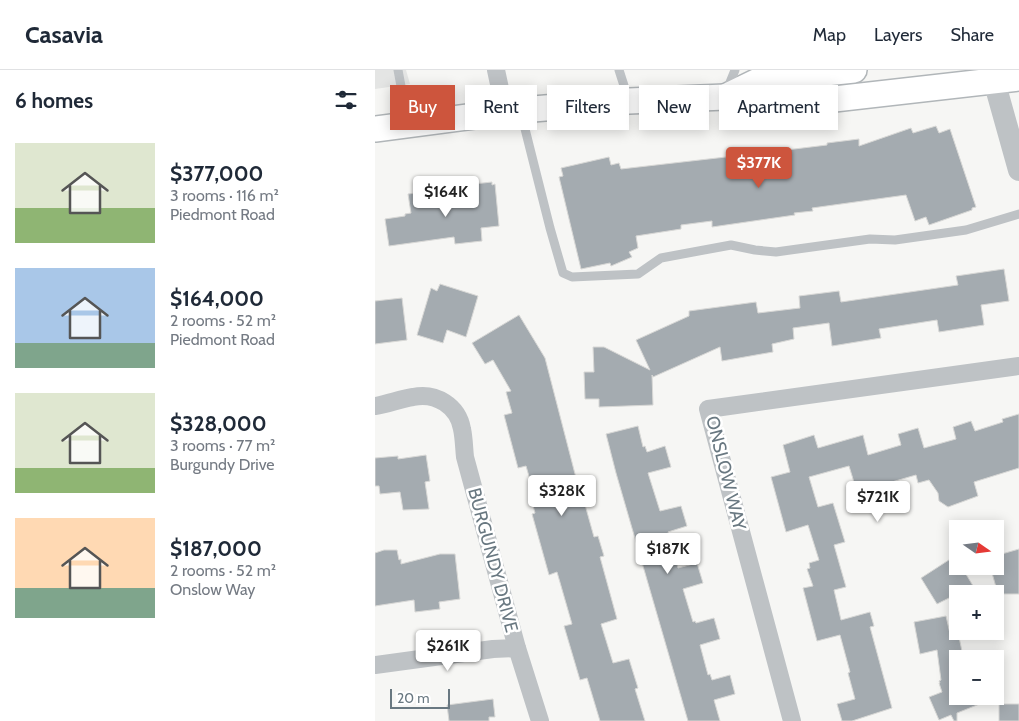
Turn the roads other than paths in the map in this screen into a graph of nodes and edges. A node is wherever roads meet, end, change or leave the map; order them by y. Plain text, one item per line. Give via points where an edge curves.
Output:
1 (398, 70) edge
2 (497, 70) edge
3 (619, 70) edge
4 (735, 70) edge
5 (854, 70) edge
6 (993, 76) edge
7 (1019, 78) edge
8 (401, 85) edge
9 (503, 85) edge
10 (624, 85) edge
11 (729, 85) edge
12 (750, 85) edge
13 (719, 97) edge
14 (838, 97) edge
15 (629, 101) edge
16 (390, 127) edge
17 (375, 129) edge
18 (519, 130) edge
19 (1019, 170) edge
20 (1019, 214) edge
21 (1019, 366) edge
22 (375, 406) edge
23 (517, 648) junction
24 (375, 665) edge
25 (540, 721) edge
26 (792, 721) edge

1 - 8 lane
2 - 9 street
3 - 10 lane
4 - 11 lane
5 - 12 main road via 760,80
6 - 7 main road
6 - 14 main road
6 - 19 street
13 - 15 main road
16 - 17 main road
18 - 20 lane via 563,273 572,277 638,274 661,258 731,245 776,252 871,239 895,240 966,230
21 - 26 street, ONSLOW WAY via 708,409
22 - 23 street, BURGUNDY DRIVE via 413,396 429,396 445,402 456,413
23 - 24 street
23 - 25 street, BURGUNDY DRIVE

